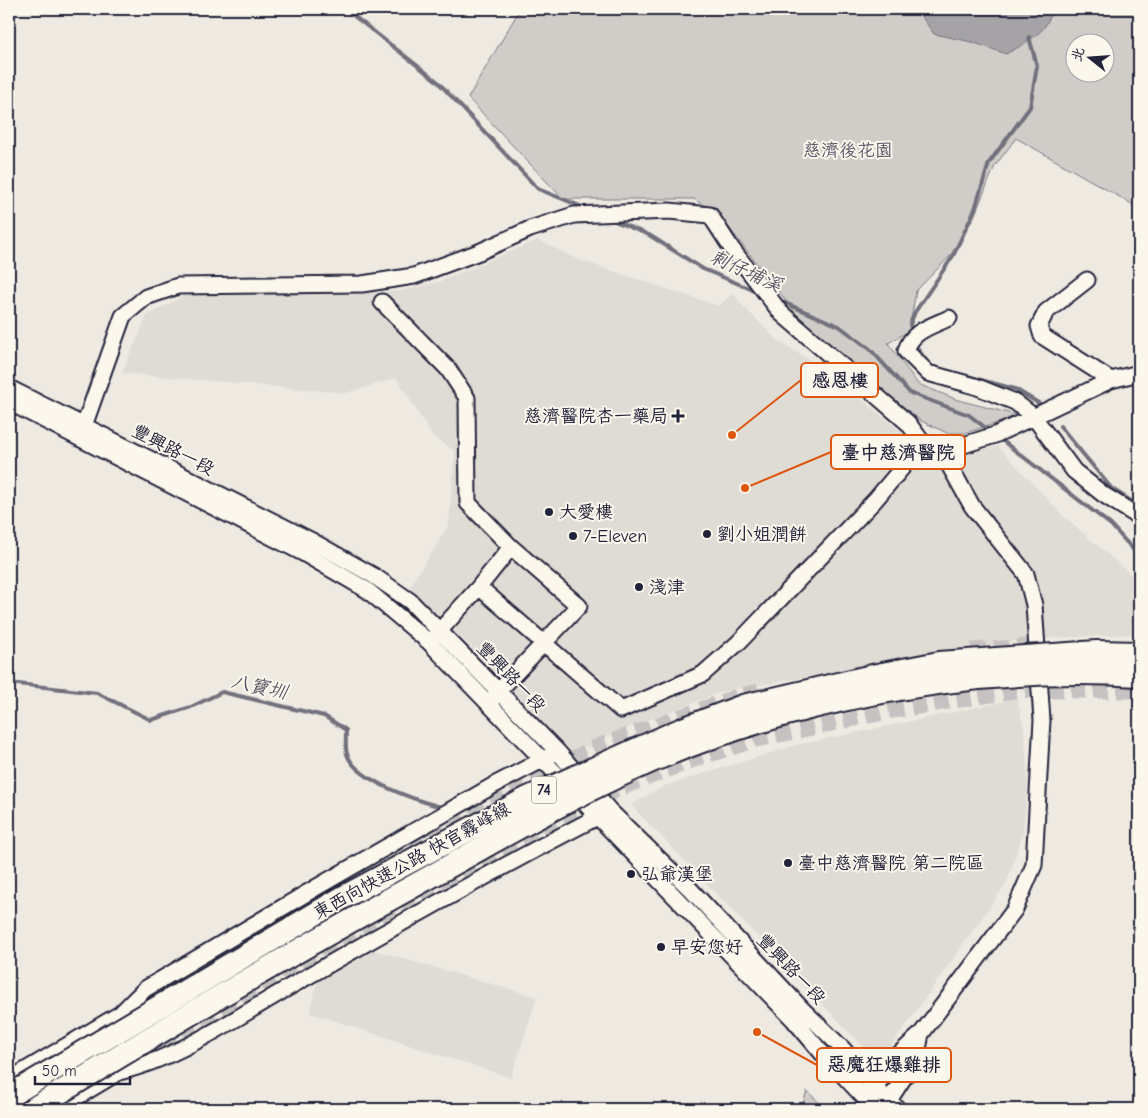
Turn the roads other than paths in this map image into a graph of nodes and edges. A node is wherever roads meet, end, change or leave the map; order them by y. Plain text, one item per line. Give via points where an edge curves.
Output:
1 (1087, 280) dead end
2 (382, 302) dead end
3 (949, 318) dead end
4 (1139, 374) edge
5 (1112, 380) junction
6 (9, 388) edge
7 (9, 402) edge
8 (1033, 416) junction
9 (81, 432) junction
10 (923, 444) junction
11 (939, 447) junction
12 (1139, 517) edge
13 (511, 547) junction
14 (479, 587) junction
15 (434, 637) junction
16 (543, 644) junction
17 (1139, 653) edge
18 (1139, 675) edge
19 (492, 697) junction
20 (557, 751) junction
21 (544, 761) junction
22 (603, 814) junction
23 (921, 1034) junction
24 (143, 1058) tunnel mouth
25 (120, 1072) junction
26 (9, 1080) edge
27 (875, 1088) junction
28 (9, 1096) edge
29 (871, 1105) edge
30 (890, 1106) edge
31 (33, 1109) edge
32 (57, 1109) edge

1 - 5 street via 1046,312 1038,326 1042,336
2 - 13 street via 448,369 467,398 468,503
3 - 8 street via 915,334 906,351 928,372 1015,402
4 - 5 street
5 - 8 street
6 - 9 street, 豐興路一段
7 - 9 street, 豐興路一段
8 - 11 street via 995,435 951,450
8 - 12 street via 1074,470 1104,495
9 - 10 street via 123,316 146,297 178,286 362,284 414,276 479,252 530,228 574,215 668,211 710,215 782,313 908,423
9 - 15 street, 豐興路一段 via 368,590
10 - 11 street
10 - 16 street via 875,500 739,642 703,674 620,710
11 - 23 street via 972,506 1026,574 1034,604 1042,720 1034,865 1015,909
13 - 14 street
13 - 16 street via 579,606
14 - 15 street
14 - 16 street
15 - 19 street, 豐興路一段
16 - 19 street
17 - 28 highway, 東西向快速公路 快官霧峰線 / 74, bridge via 1097,652 939,663 743,706 680,730 528,798 350,894
18 - 31 highway, 東西向快速公路 快官霧峰線 / 74, bridge via 1099,672 1013,675 881,692 751,726 650,762 540,817 354,919
19 - 20 street, 豐興路一段
19 - 21 street, 豐興路一段
20 - 21 street
20 - 22 street, 豐興路一段
21 - 22 street, 豐興路一段
21 - 26 street via 496,784 153,984 120,1014
22 - 25 street via 179,1050 144,1066
22 - 27 street, 豐興路一段 via 691,890 843,1049
22 - 29 street, 豐興路一段
23 - 27 street via 899,1054
23 - 30 street via 916,1059
24 - 25 street
25 - 32 street
27 - 29 street
27 - 30 street, 豐興路一段

